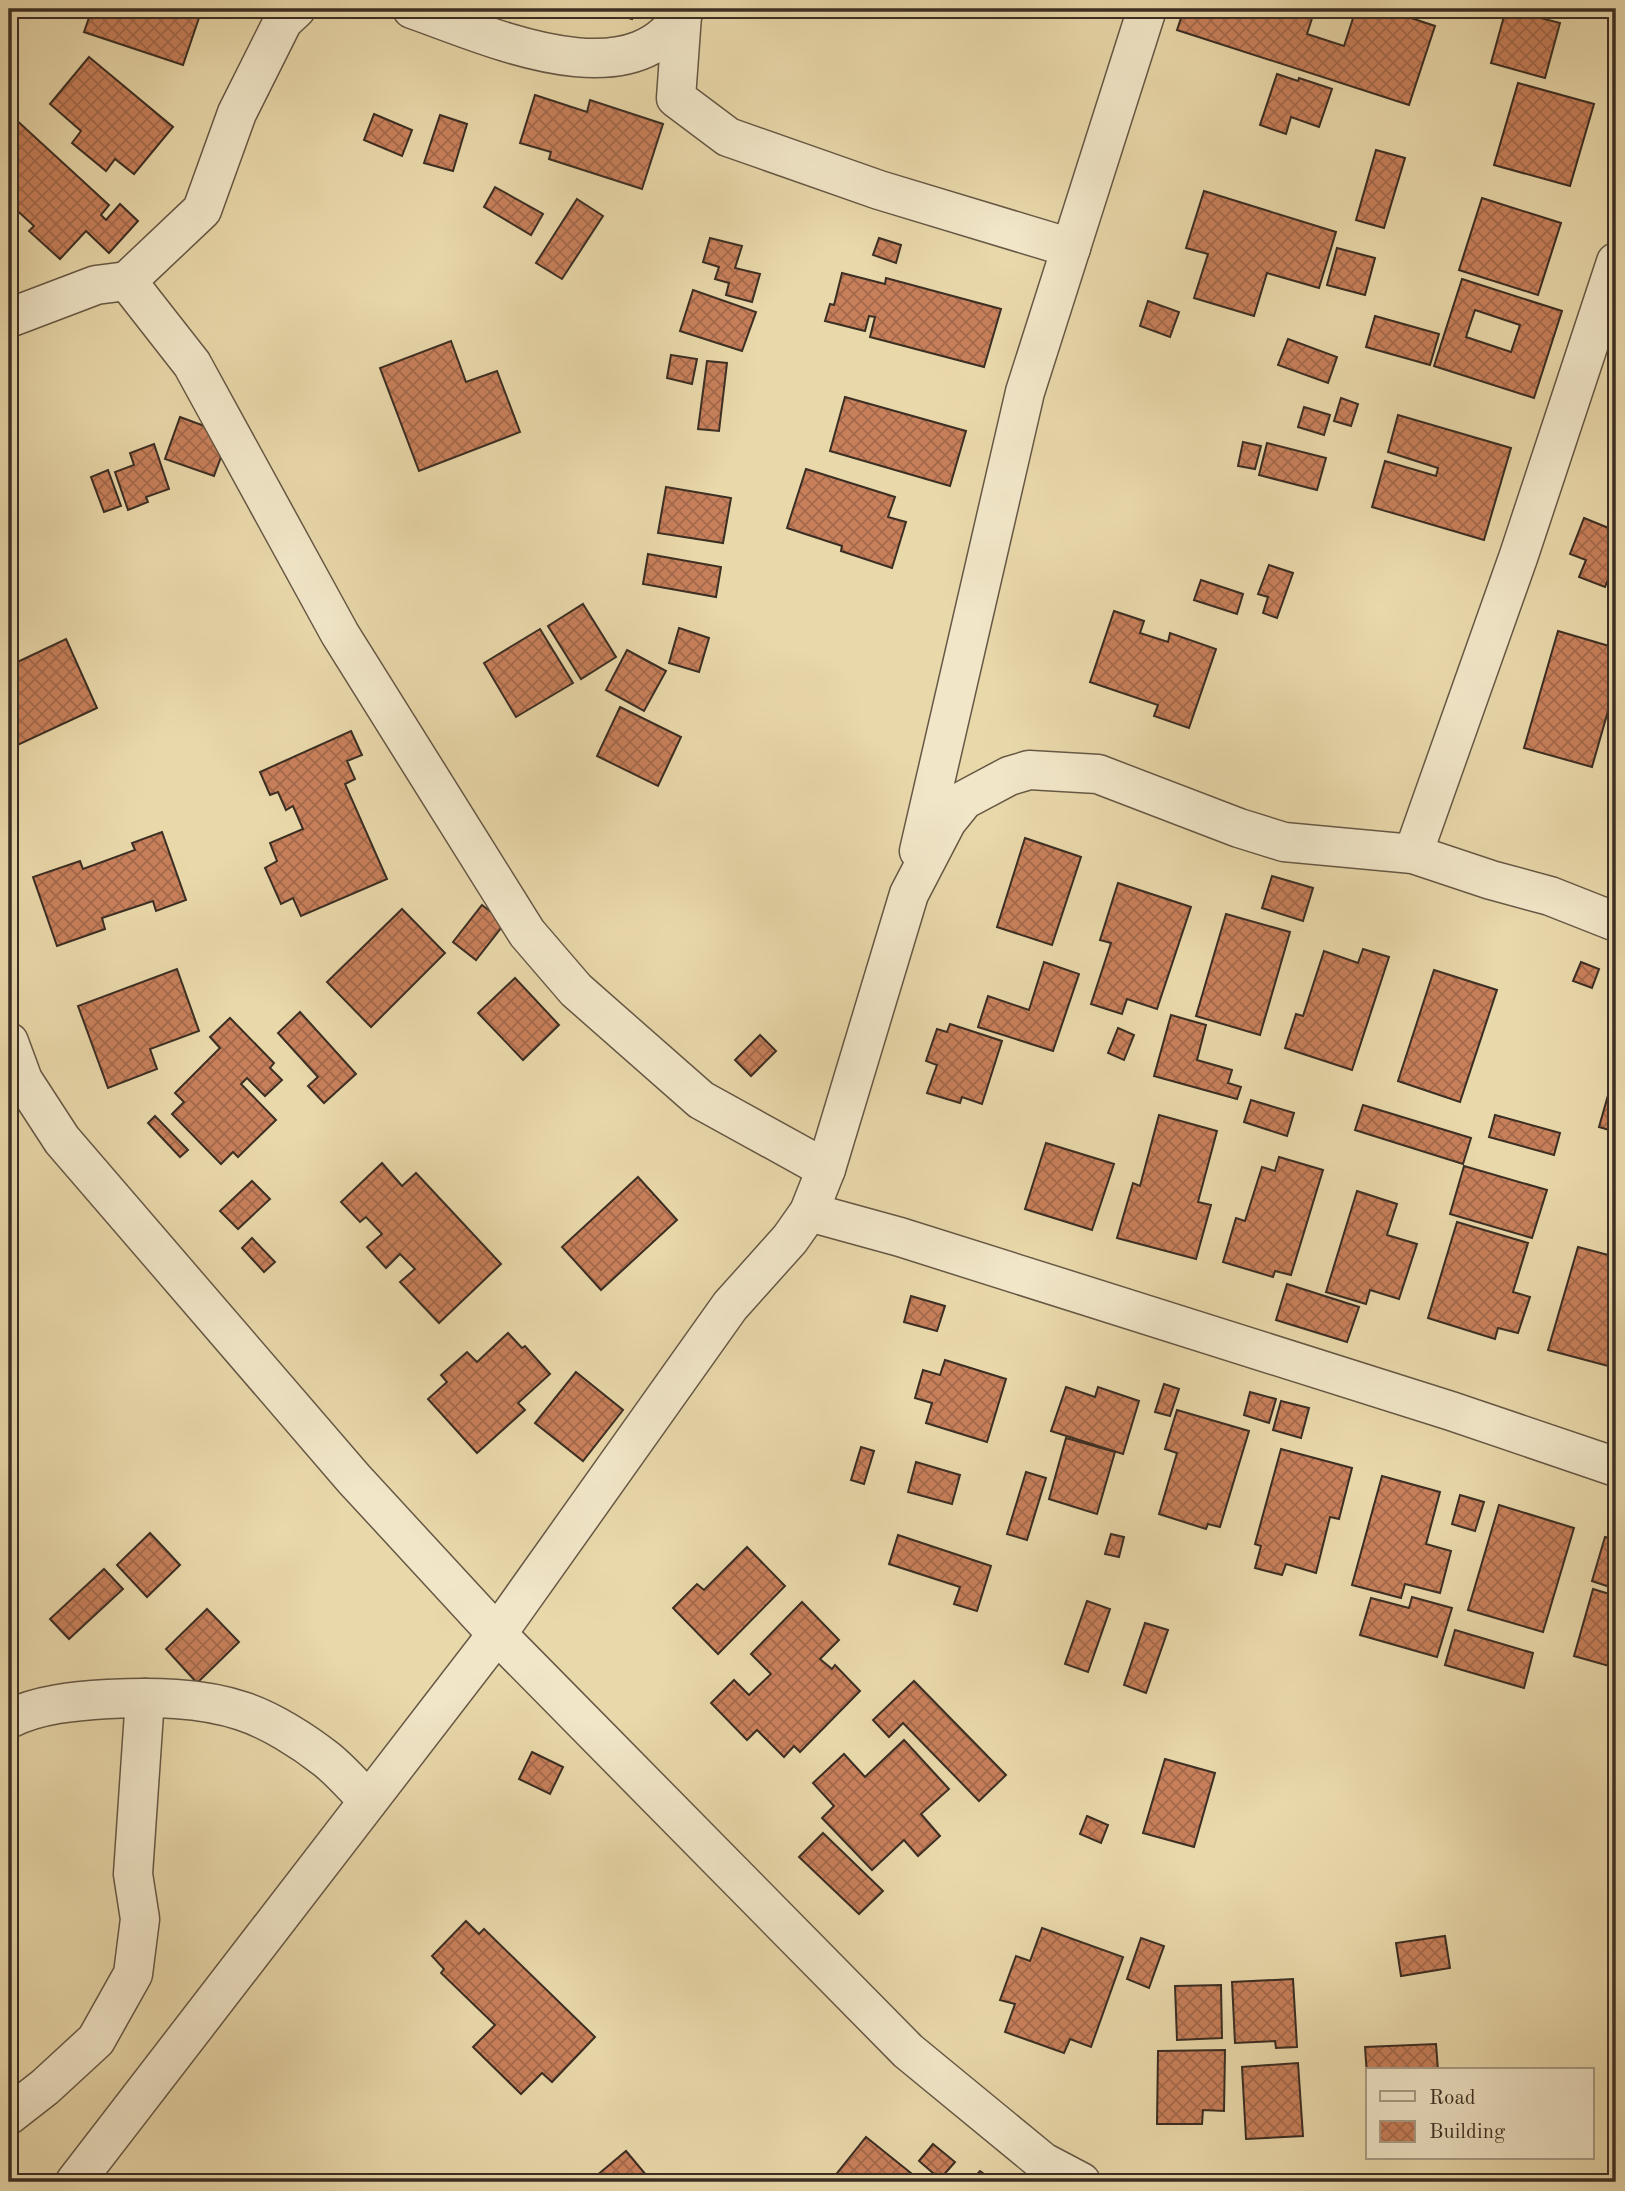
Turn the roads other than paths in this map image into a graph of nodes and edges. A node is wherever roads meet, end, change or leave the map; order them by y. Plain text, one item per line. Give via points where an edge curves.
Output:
1 (412, 9) edge
2 (1147, 9) edge
3 (684, 12) edge
4 (288, 13) edge
5 (1071, 247) junction
6 (1616, 262) edge
7 (127, 281) junction
8 (9, 318) edge
9 (1413, 854) junction
10 (909, 894) junction
11 (1616, 922) edge
12 (9, 1042) edge
13 (826, 1169) junction
14 (808, 1212) junction
15 (1616, 1467) edge
16 (497, 1634) junction
17 (145, 1698) junction
18 (9, 1718) edge
19 (368, 1801) junction
20 (9, 2115) edge
21 (75, 2182) edge
22 (1081, 2182) edge

1 - 3 street via 523,47 598,58 646,48 668,33
2 - 5 street
3 - 5 street via 676,98 728,137 879,190
4 - 7 street via 237,113 202,210
5 - 10 street via 1025,392
6 - 9 street
7 - 8 street via 96,285
7 - 13 street via 192,364 340,634 527,933 576,990 701,1100
9 - 10 street via 1284,842 1098,774 1029,770 964,800 947,821
9 - 11 street via 1550,896
10 - 13 street
12 - 16 street via 23,1080 62,1140 354,1479
13 - 14 street
14 - 15 street via 992,1266
14 - 16 street via 730,1306
16 - 19 street
16 - 22 street via 908,2051 1043,2162
17 - 18 street via 50,1705
17 - 19 street via 195,1701 243,1711 328,1760
17 - 20 street via 133,1874 140,1919 133,1975 96,2040
19 - 21 street

